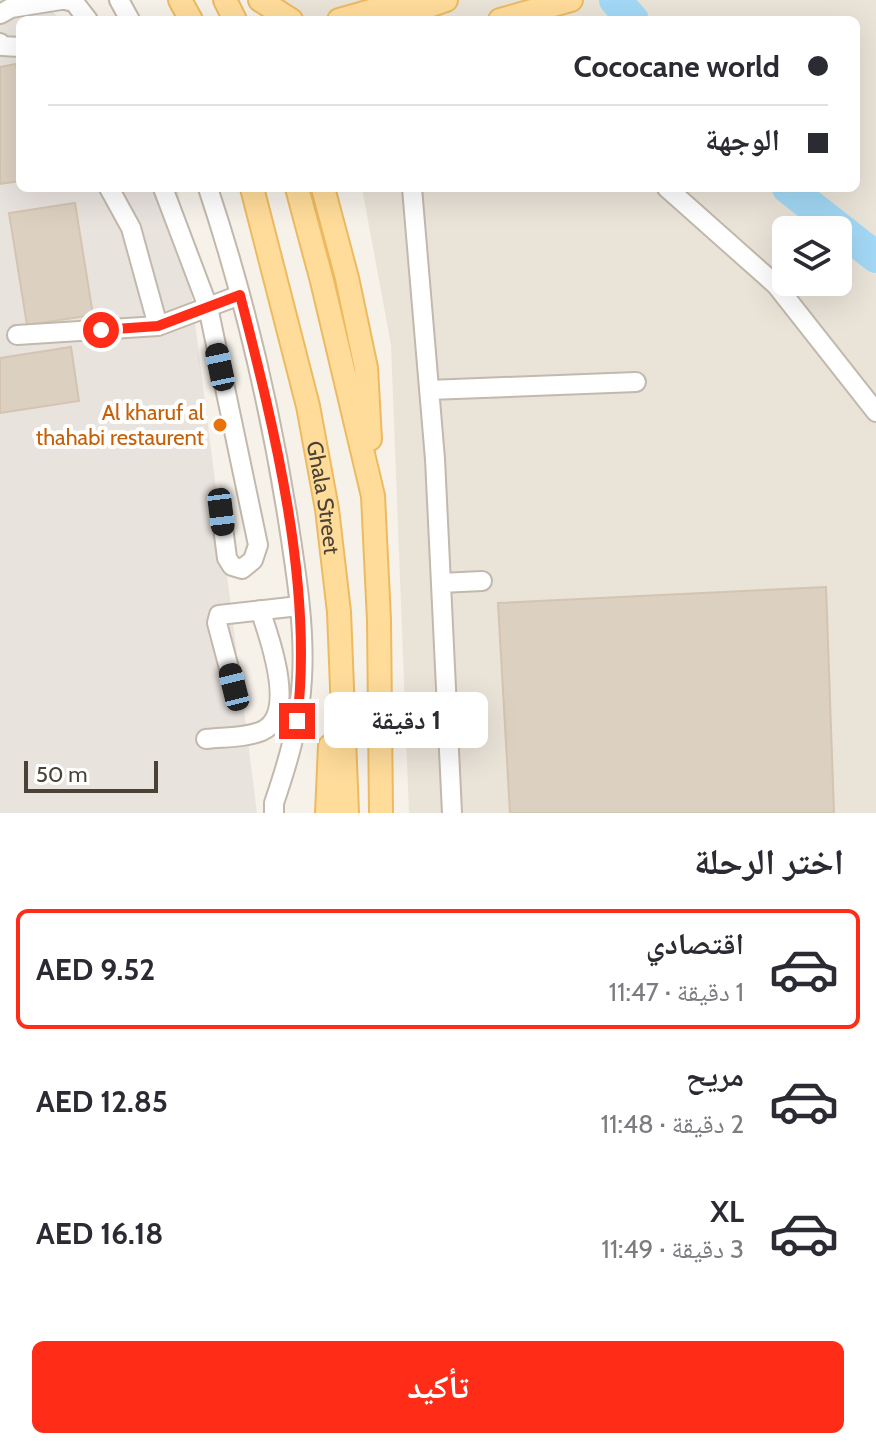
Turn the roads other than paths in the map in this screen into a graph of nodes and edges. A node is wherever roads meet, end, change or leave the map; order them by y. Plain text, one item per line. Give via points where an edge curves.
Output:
1 (63, 0) edge
2 (260, 0) edge
3 (410, 0) edge
4 (446, 0) edge
5 (571, 0) edge
6 (0, 14) edge
7 (85, 16) edge
8 (285, 16) edge
9 (353, 16) edge
10 (399, 16) edge
11 (514, 16) edge
12 (111, 192) edge
13 (165, 192) edge
14 (209, 192) edge
15 (253, 192) edge
16 (298, 192) edge
17 (324, 192) edge
18 (412, 192) edge
19 (671, 192) edge
20 (240, 295) junction
21 (208, 307) junction
22 (158, 326) junction
23 (17, 335) dead end
24 (636, 382) dead end
25 (429, 390) junction
26 (876, 412) edge
27 (373, 496) junction
28 (221, 512) dead end
29 (482, 581) dead end
30 (441, 583) junction
31 (299, 606) junction
32 (260, 610) junction
33 (234, 687) dead end
34 (342, 699) junction
35 (206, 739) dead end
36 (379, 753) junction
37 (274, 813) edge
38 (327, 813) edge
39 (347, 813) edge
40 (381, 813) edge
41 (391, 813) edge
42 (452, 813) edge

1 - 6 street
1 - 7 street via 74,2
2 - 8 main road
3 - 9 main road
4 - 10 main road
5 - 11 main road
12 - 22 street via 131,228
13 - 21 street
14 - 20 street
15 - 34 main road, Ghala Street via 308,406 327,509
16 - 27 main road, Ghala Street
17 - 27 main road via 366,368
18 - 25 street
19 - 26 street via 776,285
20 - 21 street
20 - 31 street via 278,456
21 - 22 street
21 - 28 street via 258,545 253,560 242,569 227,558
22 - 23 street
24 - 25 street
25 - 30 street
27 - 36 main road, Ghala Street
29 - 30 street
30 - 42 street
31 - 32 street
31 - 37 street via 302,678 294,743
32 - 33 street via 217,619
32 - 35 street via 275,654 276,716 261,732
34 - 38 main road via 331,730
34 - 39 main road, Ghala Street
36 - 40 main road, Ghala Street
36 - 41 main road

